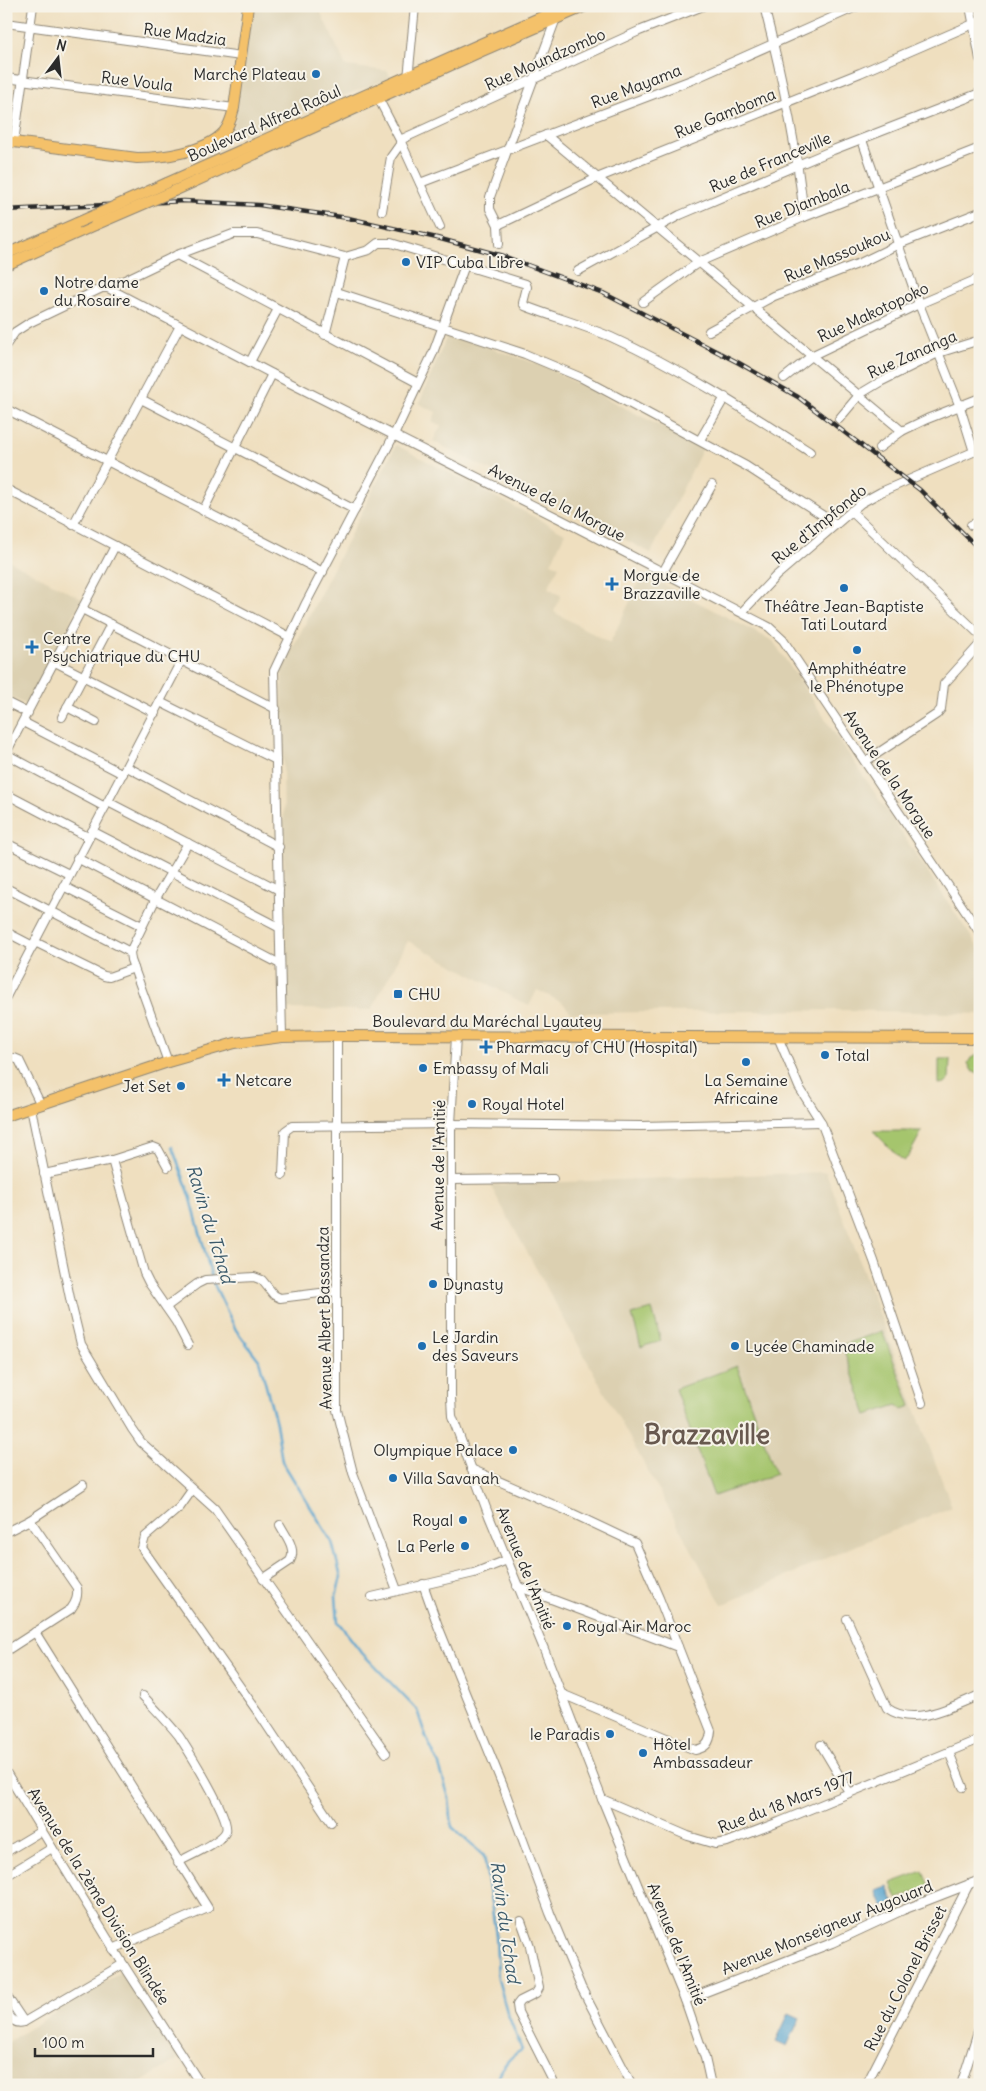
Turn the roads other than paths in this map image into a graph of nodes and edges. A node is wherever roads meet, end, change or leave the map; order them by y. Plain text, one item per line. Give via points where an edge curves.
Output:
1 (33, 6) edge
2 (248, 6) edge
3 (415, 6) edge
4 (566, 6) edge
5 (586, 6) edge
6 (703, 6) edge
7 (764, 6) edge
8 (858, 6) edge
9 (970, 6) edge
10 (554, 21) junction
11 (977, 22) edge
12 (6, 23) edge
13 (30, 26) junction
14 (774, 45) junction
15 (241, 56) junction
16 (980, 59) edge
17 (6, 78) edge
18 (22, 80) junction
19 (408, 80) junction
20 (534, 80) junction
21 (980, 93) edge
22 (376, 95) junction
23 (786, 103) junction
24 (234, 108) junction
25 (546, 135) junction
26 (862, 140) junction
27 (10, 142) edge
28 (400, 142) junction
29 (980, 148) edge
30 (508, 149) junction
31 (798, 165) junction
32 (597, 178) junction
33 (420, 183) junction
34 (171, 187) junction
35 (880, 188) junction
36 (382, 210) dead end
37 (980, 212) edge
38 (804, 217) junction
39 (498, 224) junction
40 (440, 227) dead end
41 (656, 228) junction
42 (499, 244) dead end
43 (899, 244) junction
44 (6, 254) edge
45 (177, 254) junction
46 (345, 257) junction
47 (699, 262) junction
48 (6, 265) edge
49 (464, 265) junction
50 (578, 271) dead end
51 (980, 278) edge
52 (108, 288) junction
53 (337, 292) junction
54 (643, 302) dead end
55 (919, 304) junction
56 (754, 306) junction
57 (278, 309) junction
58 (180, 326) junction
59 (442, 327) junction
60 (709, 331) dead end
61 (325, 334) junction
62 (980, 340) edge
63 (6, 345) edge
64 (938, 354) junction
65 (813, 356) junction
66 (250, 362) junction
67 (272, 374) junction
68 (784, 378) dead end
69 (418, 383) junction
70 (860, 394) junction
71 (726, 397) junction
72 (980, 398) edge
73 (141, 400) junction
74 (960, 407) junction
75 (6, 409) edge
76 (839, 419) dead end
77 (902, 431) junction
78 (394, 436) junction
79 (700, 440) junction
80 (879, 448) dead end
81 (234, 449) junction
82 (977, 450) edge
83 (810, 452) dead end
84 (108, 463) junction
85 (712, 485) dead end
86 (6, 489) edge
87 (354, 510) junction
88 (202, 511) junction
89 (851, 511) junction
90 (980, 521) edge
91 (836, 524) junction
92 (74, 525) junction
93 (971, 526) dead end
94 (115, 546) junction
95 (323, 572) junction
96 (663, 572) junction
97 (82, 609) junction
98 (742, 612) junction
99 (111, 624) junction
100 (980, 634) edge
101 (290, 637) junction
102 (980, 644) edge
103 (181, 661) junction
104 (55, 662) junction
105 (83, 677) junction
106 (6, 702) edge
107 (160, 702) junction
108 (67, 707) junction
109 (276, 708) junction
110 (28, 713) junction
111 (155, 713) junction
112 (62, 717) dead end
113 (23, 722) junction
114 (96, 722) dead end
115 (6, 753) edge
116 (276, 760) junction
117 (866, 761) junction
118 (125, 770) junction
119 (6, 794) edge
120 (107, 804) junction
121 (90, 834) junction
122 (6, 843) edge
123 (188, 843) junction
124 (279, 847) junction
125 (77, 858) junction
126 (171, 872) junction
127 (68, 874) junction
128 (63, 886) junction
129 (6, 888) edge
130 (279, 890) junction
131 (156, 898) junction
132 (51, 911) junction
133 (142, 926) junction
134 (280, 928) junction
135 (6, 932) edge
136 (980, 933) edge
137 (34, 944) junction
138 (130, 952) junction
139 (280, 964) junction
140 (134, 968) junction
141 (6, 980) edge
142 (15, 984) junction
143 (6, 997) edge
144 (337, 1036) junction
145 (456, 1036) junction
146 (778, 1037) junction
147 (282, 1038) junction
148 (980, 1038) edge
149 (6, 1059) edge
150 (168, 1062) junction
151 (41, 1105) junction
152 (30, 1108) junction
153 (6, 1116) edge
154 (821, 1122) junction
155 (452, 1124) junction
156 (336, 1126) junction
157 (112, 1160) junction
158 (168, 1167) dead end
159 (44, 1174) junction
160 (283, 1175) dead end
161 (553, 1179) dead end
162 (451, 1180) junction
163 (336, 1291) junction
164 (166, 1307) junction
165 (188, 1345) dead end
166 (922, 1403) dead end
167 (471, 1469) junction
168 (83, 1485) dead end
169 (192, 1490) junction
170 (30, 1520) junction
171 (280, 1525) dead end
172 (6, 1532) edge
173 (507, 1560) junction
174 (263, 1579) junction
175 (423, 1584) junction
176 (517, 1586) junction
177 (397, 1590) junction
178 (372, 1597) dead end
179 (847, 1619) dead end
180 (35, 1632) junction
181 (678, 1647) junction
182 (6, 1651) edge
183 (562, 1694) junction
184 (143, 1696) dead end
185 (978, 1696) edge
186 (980, 1706) edge
187 (980, 1738) edge
188 (821, 1746) dead end
189 (386, 1752) dead end
190 (948, 1752) junction
191 (6, 1772) edge
192 (963, 1787) dead end
193 (850, 1792) junction
194 (602, 1799) junction
195 (331, 1822) dead end
196 (41, 1831) junction
197 (52, 1848) junction
198 (6, 1852) edge
199 (178, 1862) junction
200 (6, 1876) edge
201 (980, 1880) edge
202 (969, 1884) junction
203 (521, 1921) dead end
204 (114, 1949) junction
205 (123, 1964) junction
206 (6, 1995) edge
207 (685, 2000) junction
208 (6, 2010) edge
209 (24, 2022) junction
210 (980, 2025) edge
211 (201, 2085) edge
212 (555, 2085) edge
213 (632, 2085) edge
214 (710, 2085) edge
215 (866, 2085) edge
216 (962, 2085) edge

1 - 13 street
2 - 15 main road
3 - 19 street
4 - 19 main road
5 - 10 main road
6 - 20 street, Rue Moundzombo via 639,31
7 - 14 street
8 - 14 street, Rue Mayama
9 - 11 street
10 - 19 main road
10 - 20 street
11 - 16 street
11 - 23 street, Rue Gamboma
12 - 13 street, Rue Madzia
13 - 15 street, Rue Madzia
13 - 18 street
14 - 23 street
14 - 25 street, Rue Mayama
15 - 24 main road
17 - 18 street, Rue Voula
18 - 24 street, Rue Voula
18 - 27 street
19 - 22 main road, Boulevard Alfred Raôul
20 - 28 street, Rue Moundzombo
20 - 30 street
21 - 26 street, Rue de Franceville
22 - 28 street
22 - 34 main road, Boulevard Alfred Raôul
23 - 31 street
23 - 32 street, Rue Gamboma
24 - 27 main road via 225,132 202,146 174,156 137,158
25 - 30 street, Rue Mayama
25 - 32 street
26 - 31 street, Rue de Franceville
26 - 35 street
28 - 33 street
28 - 36 street via 391,157
29 - 35 street, Rue Djambala
30 - 33 street, Rue Mayama
30 - 39 street via 490,197 490,209
31 - 38 street
31 - 41 street, Rue de Franceville
32 - 39 street, Rue Gamboma
32 - 41 street
33 - 40 street
34 - 44 main road, bridge
34 - 48 main road, bridge
35 - 38 street, Rue Djambala
35 - 43 street
37 - 43 street, Rue Massoukou
38 - 47 street, Rue Djambala
39 - 42 street
41 - 47 street
41 - 50 street, Rue de Franceville
43 - 55 street
43 - 56 street, Rue Massoukou
45 - 46 street via 243,233
45 - 52 street
45 - 57 street
46 - 49 street via 383,242
46 - 53 street
47 - 54 street, Rue Djambala
47 - 56 street
49 - 59 street
49 - 71 street via 526,284 525,306 611,337
51 - 55 street, Rue Makotopoko
52 - 58 street, Avenue de la Morgue
52 - 63 street via 29,323 15,332
53 - 59 street
53 - 61 street
55 - 64 street
55 - 65 street, Rue Makotopoko
56 - 60 street, Rue Massoukou
56 - 65 street
57 - 61 street
57 - 66 street
58 - 66 street, Avenue de la Morgue
58 - 73 street
59 - 69 street
59 - 79 street via 561,369
61 - 69 street
62 - 64 street, Rue Zananga
64 - 70 street, Rue Zananga
64 - 74 street
65 - 68 street, Rue Makotopoko
65 - 70 street
66 - 67 street, Avenue de la Morgue
67 - 78 street, Avenue de la Morgue
67 - 81 street
69 - 78 street
70 - 76 street, Rue Zananga
70 - 77 street
71 - 79 street
71 - 83 street
72 - 74 street
73 - 81 street
73 - 84 street
74 - 77 street
74 - 82 street
75 - 84 street
77 - 80 street
78 - 87 street
78 - 96 street, Avenue de la Morgue
79 - 91 street
81 - 87 street
81 - 88 street
82 - 89 street, Rue d'Impfondo via 881,492
84 - 88 street
84 - 92 street
85 - 96 street
86 - 92 street
87 - 95 street
88 - 95 street
89 - 91 street, Rue d'Impfondo
89 - 100 street
90 - 93 street
91 - 98 street, Rue d'Impfondo via 776,576
92 - 94 street
94 - 97 street
94 - 101 street
95 - 101 street
96 - 98 street, Avenue de la Morgue
97 - 99 street
97 - 104 street
98 - 117 street, Avenue de la Morgue via 769,627 783,640
99 - 103 street
99 - 105 street
101 - 109 street via 274,671
102 - 117 street via 944,684 941,709 937,714
103 - 107 street
103 - 109 street
104 - 105 street
104 - 110 street
105 - 108 street
105 - 111 street
106 - 110 street
107 - 111 street
107 - 116 street
108 - 112 street
108 - 114 street
109 - 116 street
110 - 113 street
111 - 118 street
113 - 115 street
113 - 118 street
115 - 120 street
116 - 124 street
117 - 136 street, Avenue de la Morgue
118 - 120 street
118 - 124 street
119 - 121 street
120 - 121 street
120 - 123 street
121 - 125 street
121 - 126 street
122 - 127 street
123 - 126 street
123 - 130 street
124 - 130 street
125 - 127 street
125 - 131 street
126 - 131 street
126 - 134 street
127 - 128 street
128 - 132 street
128 - 133 street
129 - 132 street
130 - 134 street
131 - 133 street
131 - 139 street
132 - 137 street
132 - 138 street
133 - 138 street
134 - 139 street
135 - 137 street
137 - 140 street via 104,976 114,976
137 - 142 street
138 - 140 street
139 - 147 street
140 - 150 street
141 - 142 street
142 - 143 street
144 - 145 main road, Boulevard du Maréchal Lyautey
144 - 147 main road, Boulevard du Maréchal Lyautey
144 - 156 street, Avenue Albert Bassandza
145 - 146 main road, Boulevard du Maréchal Lyautey
145 - 155 street, Avenue de l'Amitié
146 - 148 main road, Boulevard du Maréchal Lyautey
146 - 154 street via 799,1086
147 - 150 main road, Boulevard du Maréchal Lyautey via 235,1043
149 - 151 street via 19,1060
150 - 151 main road, Boulevard du Maréchal Lyautey
151 - 152 main road, Boulevard du Maréchal Lyautey
152 - 153 main road, Boulevard du Maréchal Lyautey
152 - 159 street
154 - 155 street via 641,1126
154 - 166 street via 874,1261
155 - 156 street
155 - 162 street, Avenue de l'Amitié
156 - 160 street via 286,1128
156 - 163 street, Avenue Albert Bassandza
157 - 158 street via 153,1147 158,1149
157 - 159 street
157 - 164 street via 144,1272
159 - 169 street via 81,1344 141,1442
161 - 162 street
162 - 167 street, Avenue de l'Amitié via 452,1416
163 - 164 street via 280,1298 274,1296 258,1278 205,1280
163 - 177 street, Avenue Albert Bassandza via 336,1395 341,1430 353,1473
164 - 165 street
167 - 173 street, Avenue de l'Amitié
167 - 181 street via 635,1544
168 - 170 street
169 - 174 street via 215,1509
169 - 195 street via 180,1507 145,1537 142,1548
170 - 172 street
170 - 180 street via 78,1594 71,1609
171 - 174 street via 293,1550 292,1557
173 - 175 street via 474,1573
173 - 176 street, Avenue de l'Amitié
174 - 189 street
175 - 177 street
175 - 213 street via 504,1786 550,1913 582,1987
176 - 181 street
176 - 183 street, Avenue de l'Amitié
177 - 178 street
179 - 185 street via 887,1708 894,1713 926,1715
180 - 182 street
180 - 199 street
181 - 183 street via 711,1731 707,1745 700,1749 687,1747
183 - 194 street, Avenue de l'Amitié
184 - 199 street via 178,1735 226,1820 227,1829 223,1837
185 - 186 street
187 - 190 street, Rue du 18 Mars 1977
188 - 193 street
190 - 192 street
190 - 193 street, Rue du 18 Mars 1977
191 - 196 street, Avenue de la 2ème Division Blindée
193 - 194 street, Rue du 18 Mars 1977 via 728,1842 714,1844
194 - 207 street, Avenue de l'Amitié
196 - 197 street, Avenue de la 2ème Division Blindée
196 - 198 street
197 - 200 street
197 - 204 street, Avenue de la 2ème Division Blindée
199 - 204 street via 208,1908
201 - 202 street, Avenue Monseigneur Augouard
202 - 207 street, Avenue Monseigneur Augouard via 832,1943
202 - 215 street, Rue du Colonel Brisset
203 - 212 street via 530,1946 538,1988 536,1993 516,2005
204 - 205 street, Avenue de la 2ème Division Blindée
205 - 209 street
205 - 211 street, Avenue de la 2ème Division Blindée
206 - 209 street
207 - 214 street, Avenue de l'Amitié via 705,2058
208 - 209 street via 13,2022
210 - 216 street

